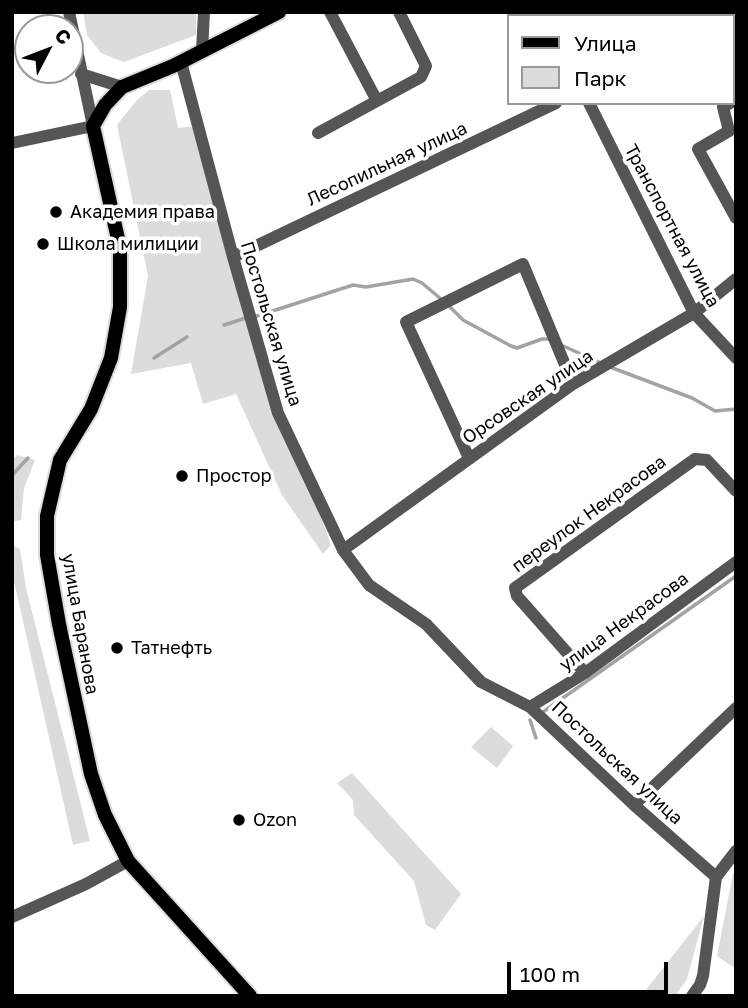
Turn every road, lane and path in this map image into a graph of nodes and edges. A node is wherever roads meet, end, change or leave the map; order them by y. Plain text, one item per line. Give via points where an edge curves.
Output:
1 (204, 12) edge
2 (279, 12) edge
3 (330, 12) edge
4 (399, 12) edge
5 (202, 51) junction
6 (181, 62) junction
7 (84, 75) edge
8 (83, 84) edge
9 (122, 87) junction
10 (376, 99) junction
11 (552, 105) edge
12 (590, 105) edge
13 (727, 105) edge
14 (93, 127) junction
15 (318, 133) dead end
16 (12, 143) edge
17 (736, 218) edge
18 (233, 257) junction
19 (736, 279) edge
20 (694, 313) junction
21 (736, 358) edge
22 (573, 384) junction
23 (469, 458) junction
24 (736, 491) edge
25 (343, 550) junction
26 (736, 562) edge
27 (585, 673) junction
28 (530, 707) junction
29 (736, 708) edge
30 (634, 805) junction
31 (734, 856) edge
32 (128, 861) junction
33 (716, 877) junction
34 (12, 917) edge
35 (250, 996) edge
36 (692, 996) edge

1 - 5 street
2 - 5 main road
3 - 10 street
4 - 10 street via 426,66 421,76
5 - 6 main road
6 - 9 main road
6 - 18 street, Постольская улица
7 - 9 street
8 - 14 street, улица Баранова
9 - 14 main road
10 - 15 street
11 - 18 street, Лесопильная улица
12 - 20 street, Транспортная улица
13 - 17 street via 723,107 729,131 698,149
14 - 16 street
14 - 32 main road, улица Баранова via 120,248 120,307 111,358 91,409 60,460 47,516 47,555 91,774
18 - 25 street, Постольская улица via 278,412
19 - 20 street, Орсовская улица
20 - 21 street, Транспортная улица
20 - 22 street, Орсовская улица
22 - 23 street, Орсовская улица
22 - 23 street via 523,264 406,322
23 - 25 street, Орсовская улица
24 - 27 street, переулок Некрасова via 707,460 695,459 515,588 517,596
25 - 28 street, Постольская улица via 369,585 426,624 481,682
26 - 27 street, улица Некрасова
27 - 28 street, улица Некрасова
28 - 30 street, Постольская улица
29 - 30 street
30 - 33 street, Постольская улица
31 - 33 street
32 - 34 street
32 - 35 main road, улица Баранова
33 - 36 street via 703,976

